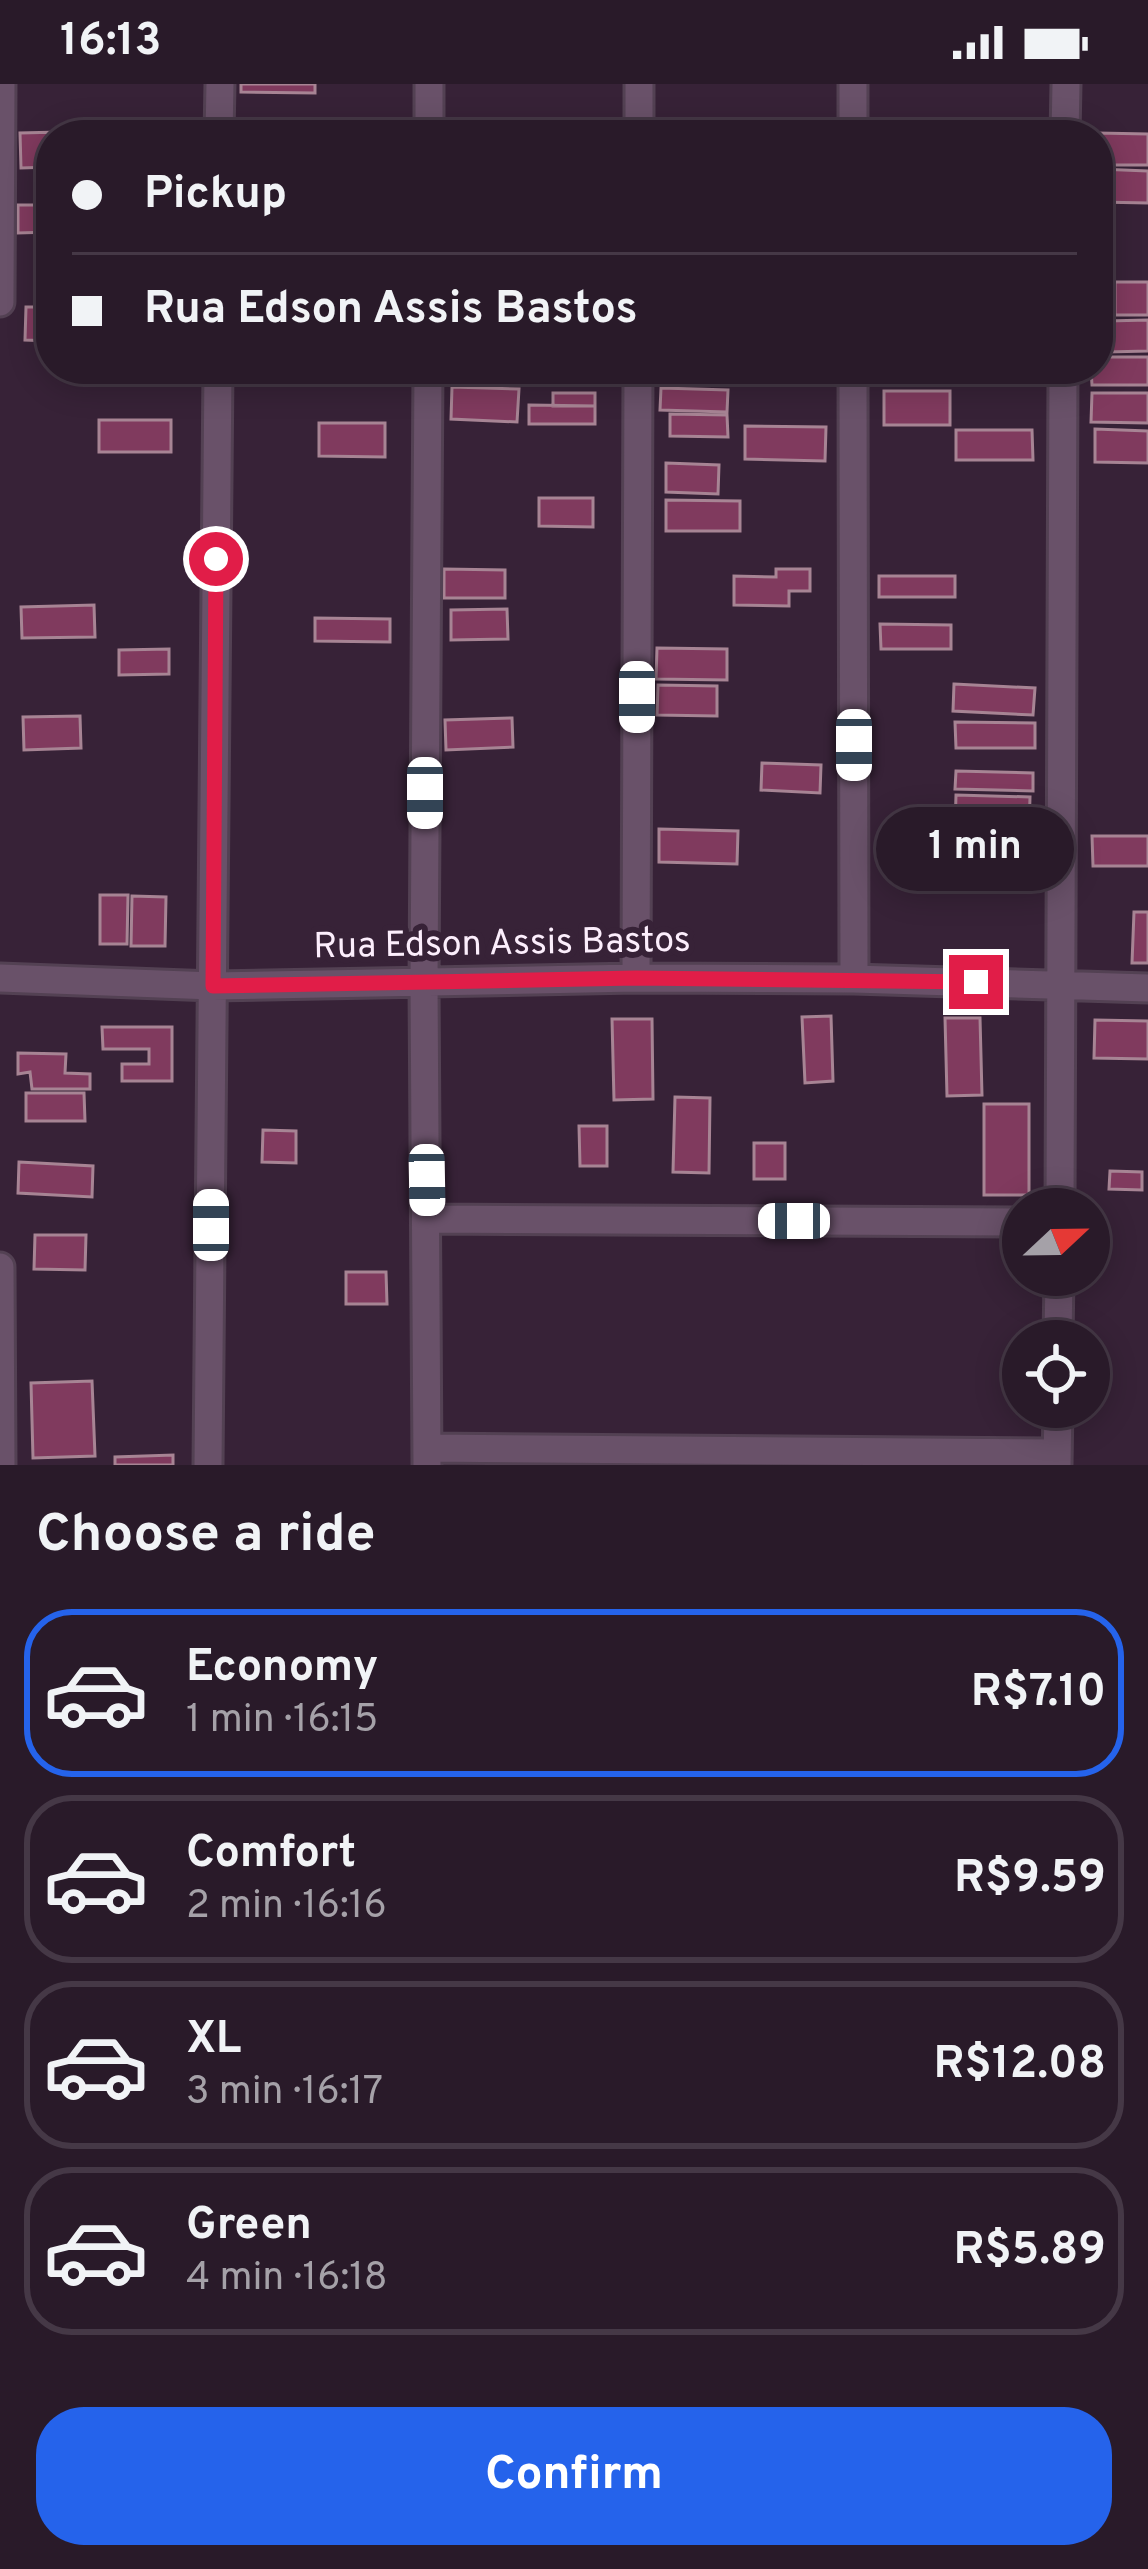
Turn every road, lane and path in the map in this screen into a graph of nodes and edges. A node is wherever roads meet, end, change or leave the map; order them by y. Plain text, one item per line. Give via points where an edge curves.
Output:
1 (1, 84) edge
2 (220, 84) edge
3 (429, 84) edge
4 (639, 84) edge
5 (853, 84) edge
6 (1066, 84) edge
7 (219, 120) edge
8 (429, 120) edge
9 (639, 120) edge
10 (853, 120) edge
11 (1065, 120) edge
12 (0, 302) edge
13 (218, 384) edge
14 (428, 384) edge
15 (638, 384) edge
16 (853, 384) edge
17 (1063, 384) edge
18 (0, 978) edge
19 (636, 978) junction
20 (854, 980) junction
21 (424, 981) junction
22 (1058, 984) junction
23 (213, 986) junction
24 (1148, 988) edge
25 (1060, 1188) edge
26 (428, 1219) junction
27 (1002, 1222) edge
28 (0, 1267) edge
29 (1058, 1428) edge
30 (427, 1456) edge
31 (1057, 1459) edge
32 (1, 1465) edge
33 (208, 1465) edge

1 - 12 street
2 - 7 street
3 - 8 street
4 - 9 street
5 - 10 street
6 - 11 street
13 - 23 street
14 - 21 street
15 - 19 street
16 - 20 street
17 - 22 street
18 - 23 street, Rua Edson Assis Bastos
19 - 20 street, Rua Edson Assis Bastos
19 - 21 street, Rua Edson Assis Bastos
20 - 22 street, Rua Edson Assis Bastos
21 - 23 street, Rua Edson Assis Bastos
21 - 26 street
22 - 24 street, Rua Edson Assis Bastos
22 - 25 street
23 - 33 street
26 - 27 street
26 - 30 street
28 - 32 street
29 - 31 street
30 - 31 street

